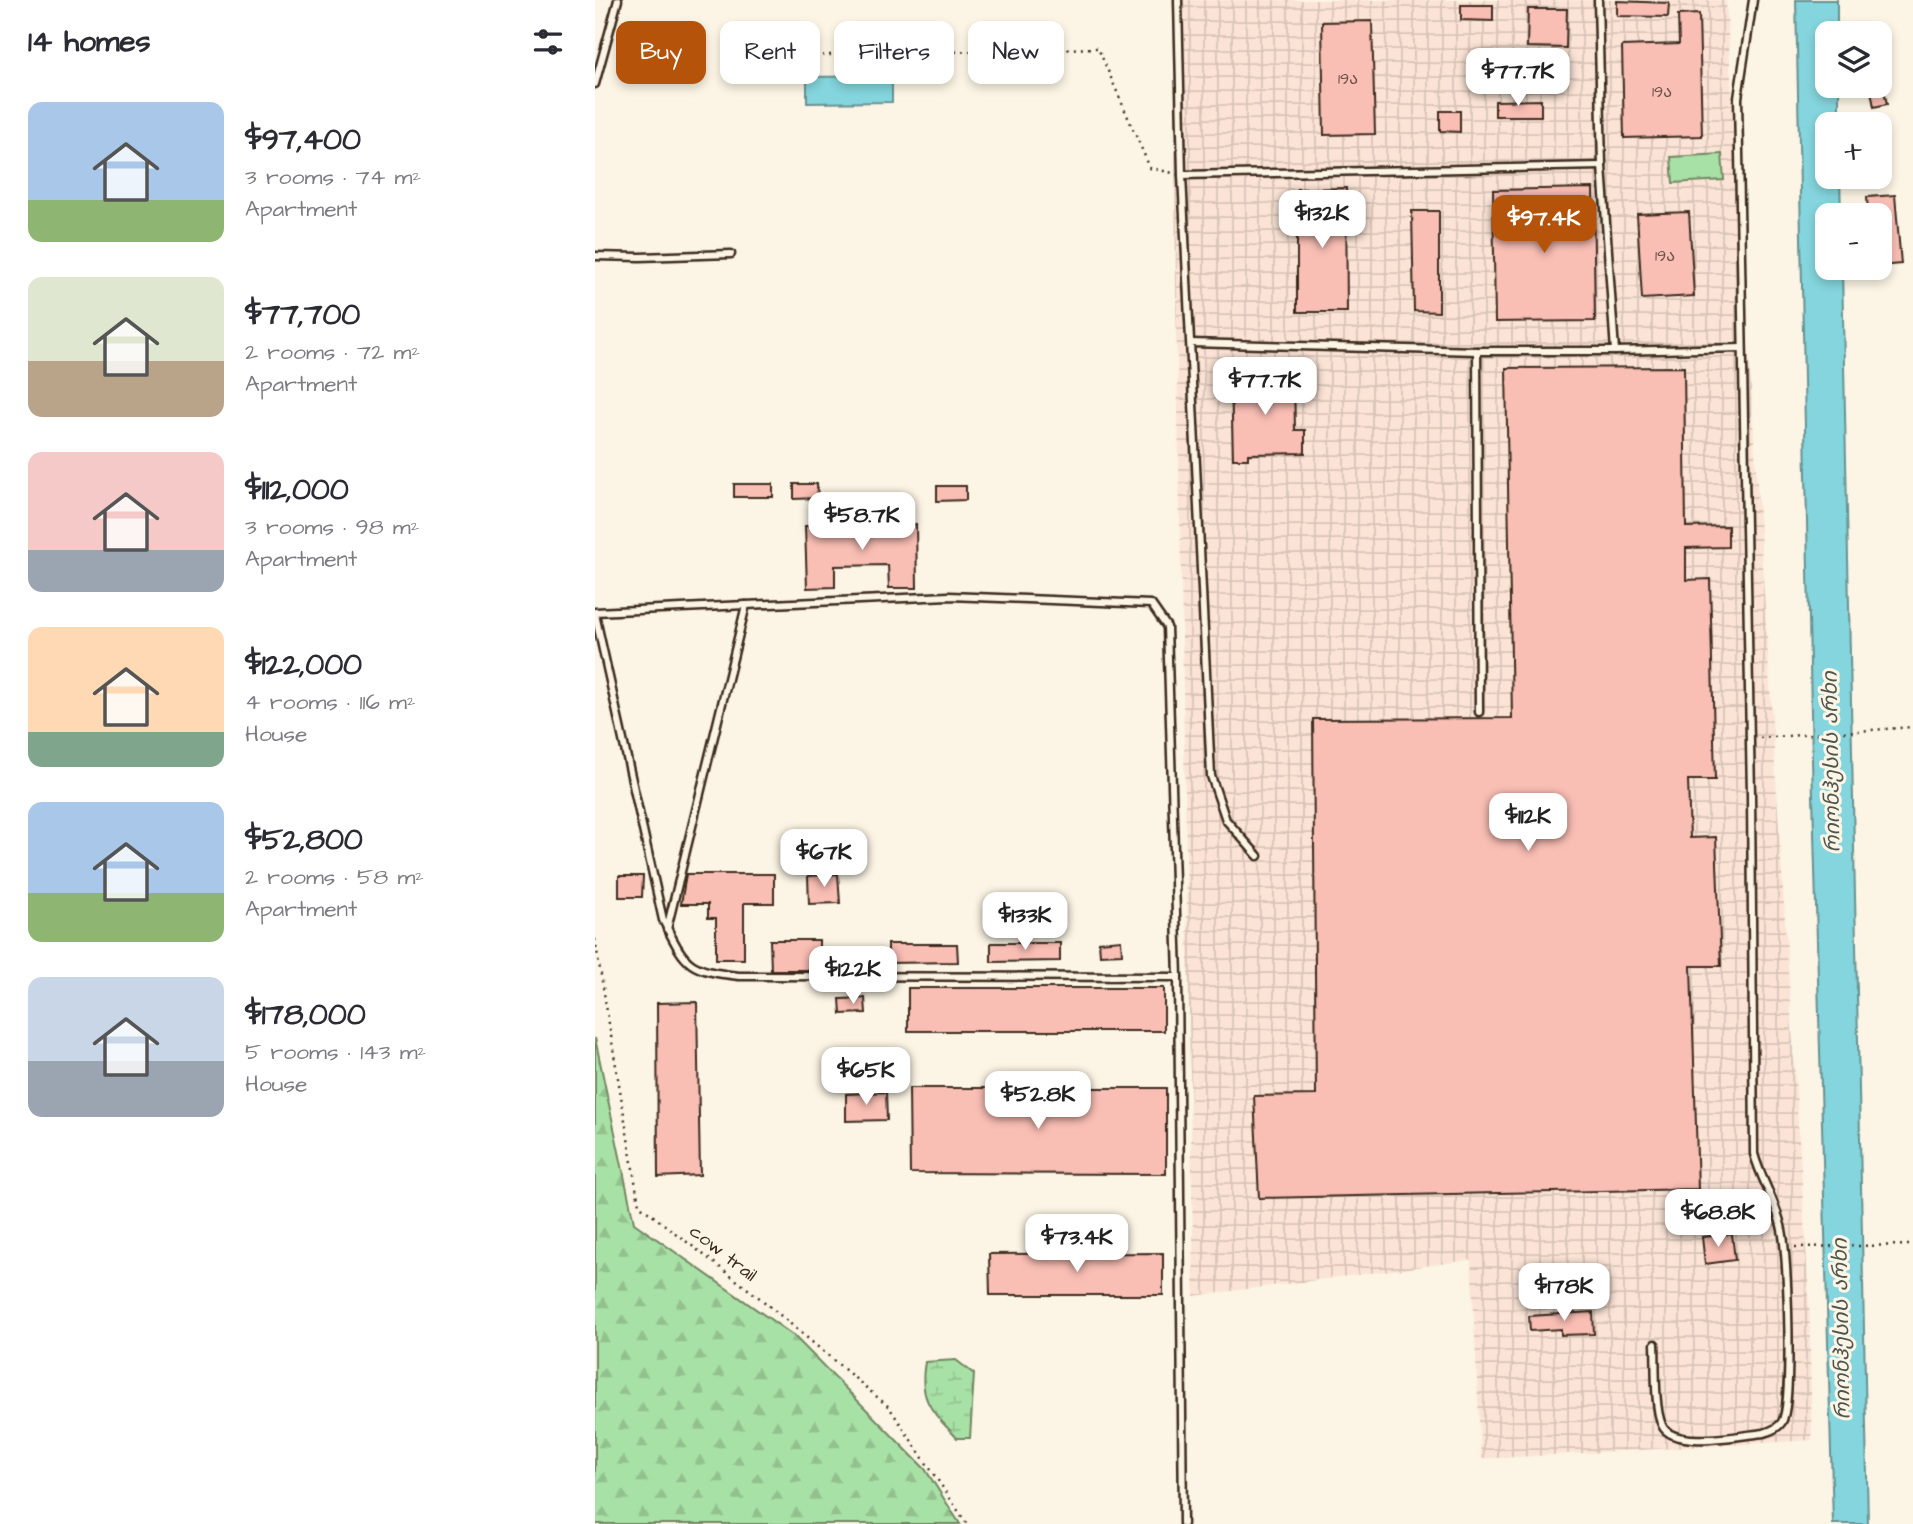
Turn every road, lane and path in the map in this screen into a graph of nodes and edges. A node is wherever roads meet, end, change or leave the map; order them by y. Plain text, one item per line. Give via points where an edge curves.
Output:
1 (618, 0) edge
2 (1178, 0) edge
3 (1598, 0) edge
4 (1753, 0) edge
5 (820, 55) edge
6 (595, 84) edge
7 (1602, 166) junction
8 (1182, 175) junction
9 (731, 254) dead end
10 (595, 256) edge
11 (1191, 343) junction
12 (1742, 348) junction
13 (1477, 351) junction
14 (1615, 351) junction
15 (746, 605) junction
16 (595, 613) edge
17 (1479, 712) dead end
18 (1913, 726) edge
19 (1750, 739) junction
20 (1258, 856) dead end
21 (667, 929) junction
22 (595, 939) edge
23 (1178, 977) junction
24 (1913, 1245) edge
25 (1803, 1247) dead end
26 (1655, 1344) dead end
27 (967, 1524) edge
28 (1184, 1524) edge

1 - 6 lane
2 - 8 lane
3 - 7 lane
4 - 12 lane via 1738,98
5 - 8 path via 1098,48 1150,168
7 - 8 lane
7 - 14 lane
8 - 11 lane
9 - 10 lane
11 - 13 lane
11 - 20 lane via 1211,775 1226,820
12 - 14 lane
12 - 19 lane
13 - 14 lane
13 - 17 lane
15 - 16 lane
15 - 21 lane
15 - 23 lane via 949,596 1151,604 1167,627
16 - 21 lane
18 - 19 path
19 - 26 lane via 1754,1154 1782,1227 1787,1261 1787,1396 1782,1421 1774,1430 1751,1435 1696,1440 1667,1432 1660,1421
21 - 23 lane via 682,958 706,972 739,976
22 - 27 path, cow trail via 639,1205 761,1298 889,1407
23 - 28 lane
24 - 25 path

